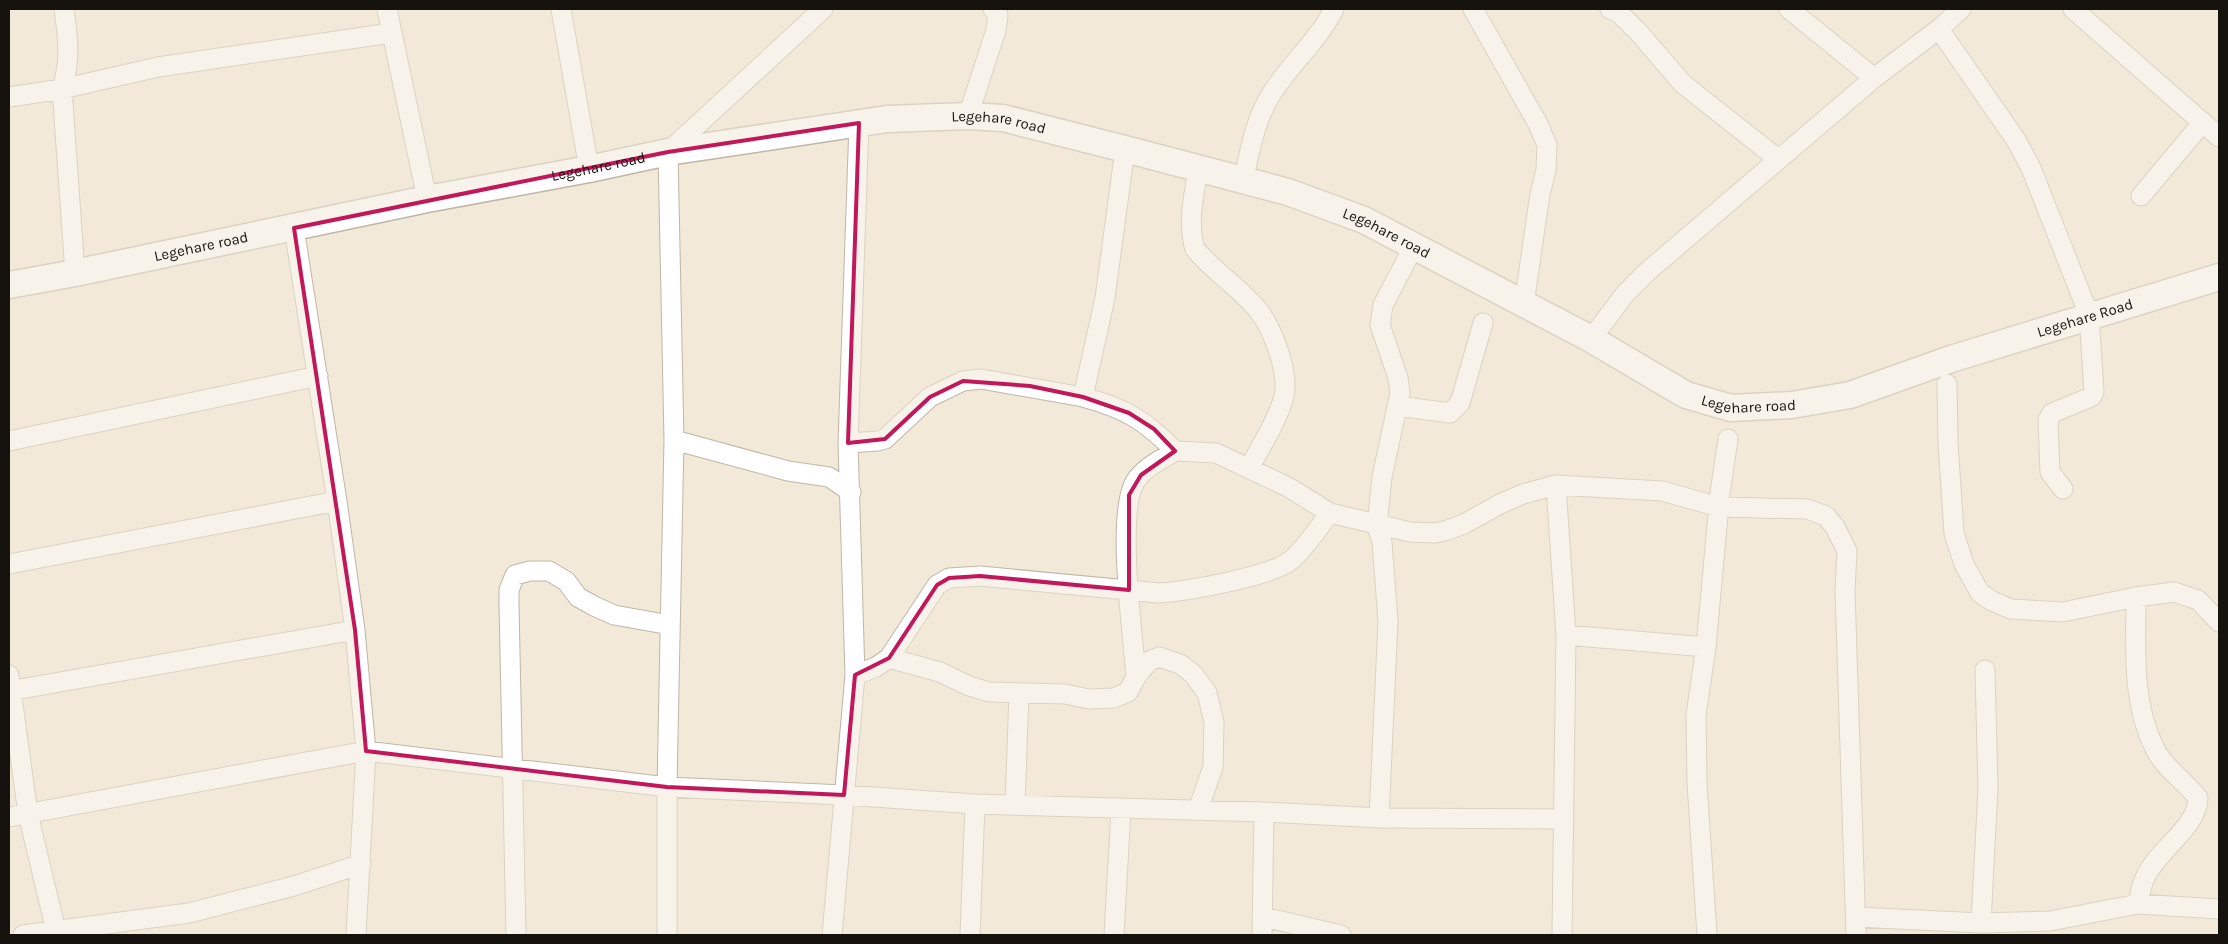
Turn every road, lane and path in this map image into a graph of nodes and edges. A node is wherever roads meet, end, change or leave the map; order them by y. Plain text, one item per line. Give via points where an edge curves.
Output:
1 (64, 9) edge
2 (386, 9) edge
3 (561, 9) edge
4 (823, 9) edge
5 (993, 9) edge
6 (1334, 9) edge
7 (1474, 9) edge
8 (1610, 9) edge
9 (1789, 9) edge
10 (1961, 9) edge
11 (2074, 9) edge
12 (1939, 29) junction
13 (391, 33) junction
14 (1874, 78) junction
15 (62, 89) junction
16 (9, 97) edge
17 (968, 116) junction
18 (2203, 122) junction
19 (859, 123) junction
20 (2219, 137) edge
21 (1125, 149) junction
22 (668, 152) junction
23 (1778, 160) junction
24 (589, 169) junction
25 (1198, 169) junction
26 (1243, 181) junction
27 (2141, 196) dead end
28 (427, 199) junction
29 (294, 228) junction
30 (1414, 246) junction
31 (75, 273) junction
32 (2219, 277) edge
33 (9, 285) edge
34 (1524, 304) junction
35 (2089, 315) junction
36 (1483, 323) dead end
37 (1592, 339) junction
38 (1945, 369) junction
39 (318, 376) junction
40 (1083, 397) junction
41 (1398, 406) junction
42 (1728, 439) dead end
43 (674, 440) junction
44 (9, 441) edge
45 (848, 443) junction
46 (1175, 451) junction
47 (1249, 468) junction
48 (1556, 485) junction
49 (2063, 489) dead end
50 (851, 492) junction
51 (337, 500) junction
52 (1719, 500) junction
53 (1330, 513) junction
54 (1377, 526) junction
55 (9, 564) edge
56 (1129, 590) junction
57 (2136, 597) junction
58 (2219, 622) edge
59 (670, 625) junction
60 (355, 630) junction
61 (1566, 635) junction
62 (1706, 647) junction
63 (889, 658) junction
64 (1985, 670) dead end
65 (855, 675) junction
66 (1136, 676) junction
67 (10, 686) edge
68 (1019, 693) junction
69 (366, 751) junction
70 (514, 768) junction
71 (667, 787) junction
72 (844, 795) junction
73 (975, 804) junction
74 (1015, 805) junction
75 (1121, 809) junction
76 (1198, 810) junction
77 (1264, 812) junction
78 (28, 814) junction
79 (9, 817) edge
80 (1379, 818) junction
81 (1564, 819) junction
82 (361, 864) junction
83 (2138, 904) junction
84 (2219, 909) edge
85 (1856, 916) junction
86 (1981, 923) junction
87 (1262, 926) edge
88 (57, 933) edge
89 (23, 935) edge
90 (356, 935) edge
91 (516, 935) edge
92 (667, 935) edge
93 (832, 935) edge
94 (970, 935) edge
95 (1114, 935) edge
96 (1341, 935) edge
97 (1562, 935) edge
98 (1707, 935) edge
99 (1856, 935) edge

1 - 15 street via 69,57
2 - 13 street
3 - 24 street
4 - 22 street
5 - 17 street via 998,15 996,30
6 - 26 street via 1317,38 1271,93 1255,130
7 - 34 street via 1547,145 1546,170
8 - 23 street via 1619,13 1640,34 1684,84
9 - 14 street
10 - 12 street
11 - 18 street
12 - 14 street
12 - 35 street via 2016,140 2031,168
13 - 15 street via 158,67
13 - 28 street
14 - 23 street
15 - 16 street
15 - 31 street
17 - 19 main road, Legehare road
17 - 21 main road, Legehare road via 1003,118
18 - 20 street
18 - 27 street
19 - 22 main road, Legehare road
19 - 45 street
21 - 25 main road, Legehare road
21 - 40 street via 1105,298
22 - 24 main road, Legehare road
22 - 43 street
23 - 37 street via 1648,271
24 - 28 main road, Legehare road
25 - 26 main road, Legehare road
25 - 47 street via 1191,221 1195,249 1258,310 1280,353 1284,398
26 - 30 main road, Legehare road via 1288,192 1364,220
28 - 29 main road, Legehare road
29 - 31 main road, Legehare road
29 - 39 street
30 - 34 main road, Legehare road
30 - 41 street via 1383,305 1380,325 1398,378
31 - 33 main road, Legehare road
32 - 35 main road, Legehare Road
34 - 37 main road, Legehare road
35 - 38 main road, Legehare Road
35 - 49 street via 2094,392 2091,397 2052,413 2048,420 2050,472
36 - 41 street via 1460,403 1454,411
37 - 38 main road, Legehare road via 1686,395 1731,408 1792,405 1850,395
38 - 57 street via 1954,533 1964,564 1980,593 2011,610 2062,612
39 - 44 street
39 - 51 street
40 - 45 street via 981,380 963,381 930,397 885,439
40 - 46 street via 1129,413 1154,429
41 - 54 street via 1382,477
42 - 52 street
43 - 50 street via 788,471 829,477
43 - 59 street
45 - 50 street
46 - 47 street via 1216,453
46 - 56 street via 1141,475 1129,495
47 - 53 street
48 - 52 street via 1662,492
48 - 54 street via 1523,494 1464,524 1435,533
48 - 61 street
50 - 65 street
51 - 55 street
51 - 60 street
52 - 62 street
52 - 85 street via 1806,509 1831,520 1847,552 1845,591
53 - 54 street
53 - 56 street via 1290,561 1267,572 1185,591
54 - 80 street via 1382,542 1388,621
56 - 63 street via 980,576 949,578 937,585
56 - 66 street
57 - 58 street via 2174,592 2198,600
57 - 83 street via 2136,667 2141,712 2155,750 2198,798 2192,821 2145,877
59 - 70 street via 614,615 578,597 566,581 549,571 515,575 508,605
59 - 71 street
60 - 67 street
60 - 69 street
61 - 62 street
61 - 81 street
62 - 98 street via 1696,725
63 - 65 street
63 - 68 street via 940,672 990,692
64 - 86 street via 1988,788
65 - 72 street
66 - 68 street via 1128,692 1114,698
66 - 76 street via 1148,661 1159,657 1180,664 1193,674 1207,693 1214,722 1213,767
67 - 78 street
68 - 74 street
69 - 70 street
69 - 78 street
69 - 82 street
70 - 71 street
70 - 91 street
71 - 72 street
71 - 92 street
72 - 73 street
72 - 93 street
73 - 74 street
73 - 94 street
74 - 75 street
75 - 76 street
75 - 95 street
76 - 77 street
77 - 80 street
77 - 87 street
78 - 79 street
78 - 88 street
80 - 81 street
81 - 97 street
82 - 88 street via 294,886 189,913
82 - 90 street
83 - 84 street
83 - 86 street via 2050,921
85 - 86 street
85 - 99 street
87 - 96 street
88 - 89 street

